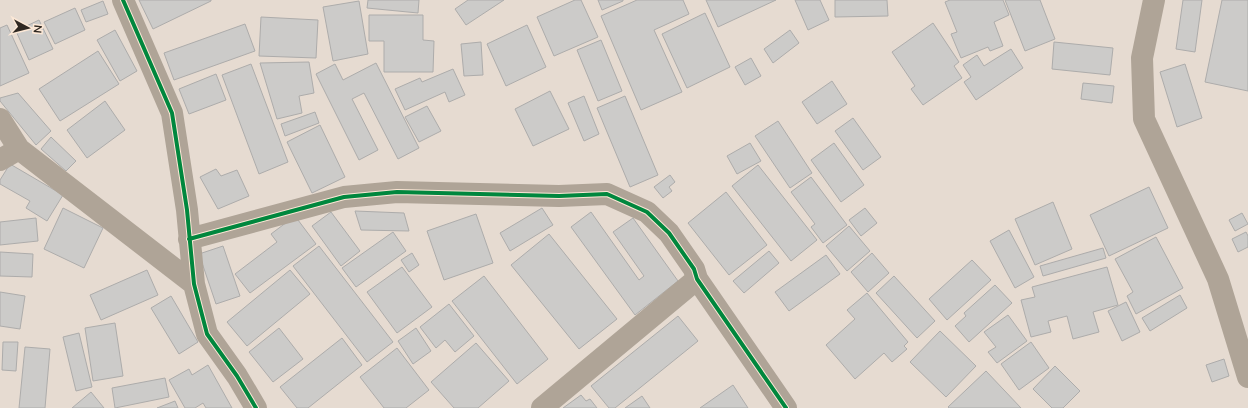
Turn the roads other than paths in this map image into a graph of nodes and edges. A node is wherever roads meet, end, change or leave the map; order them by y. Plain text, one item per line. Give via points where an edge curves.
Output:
1 (123, 0) edge
2 (1154, 0) edge
3 (0, 119) edge
4 (20, 149) junction
5 (0, 160) edge
6 (189, 239) junction
7 (697, 279) junction
8 (194, 284) junction
9 (1248, 377) edge
10 (256, 408) edge
11 (542, 408) edge
12 (786, 408) edge

1 - 6 street via 172,113
2 - 9 street via 1142,58 1144,119 1218,279
3 - 4 street
4 - 5 street
4 - 8 street
6 - 7 street via 344,197 397,192 559,196 607,194 647,212 669,233 694,269
6 - 8 street
7 - 11 street
7 - 12 street
8 - 10 street via 207,334

